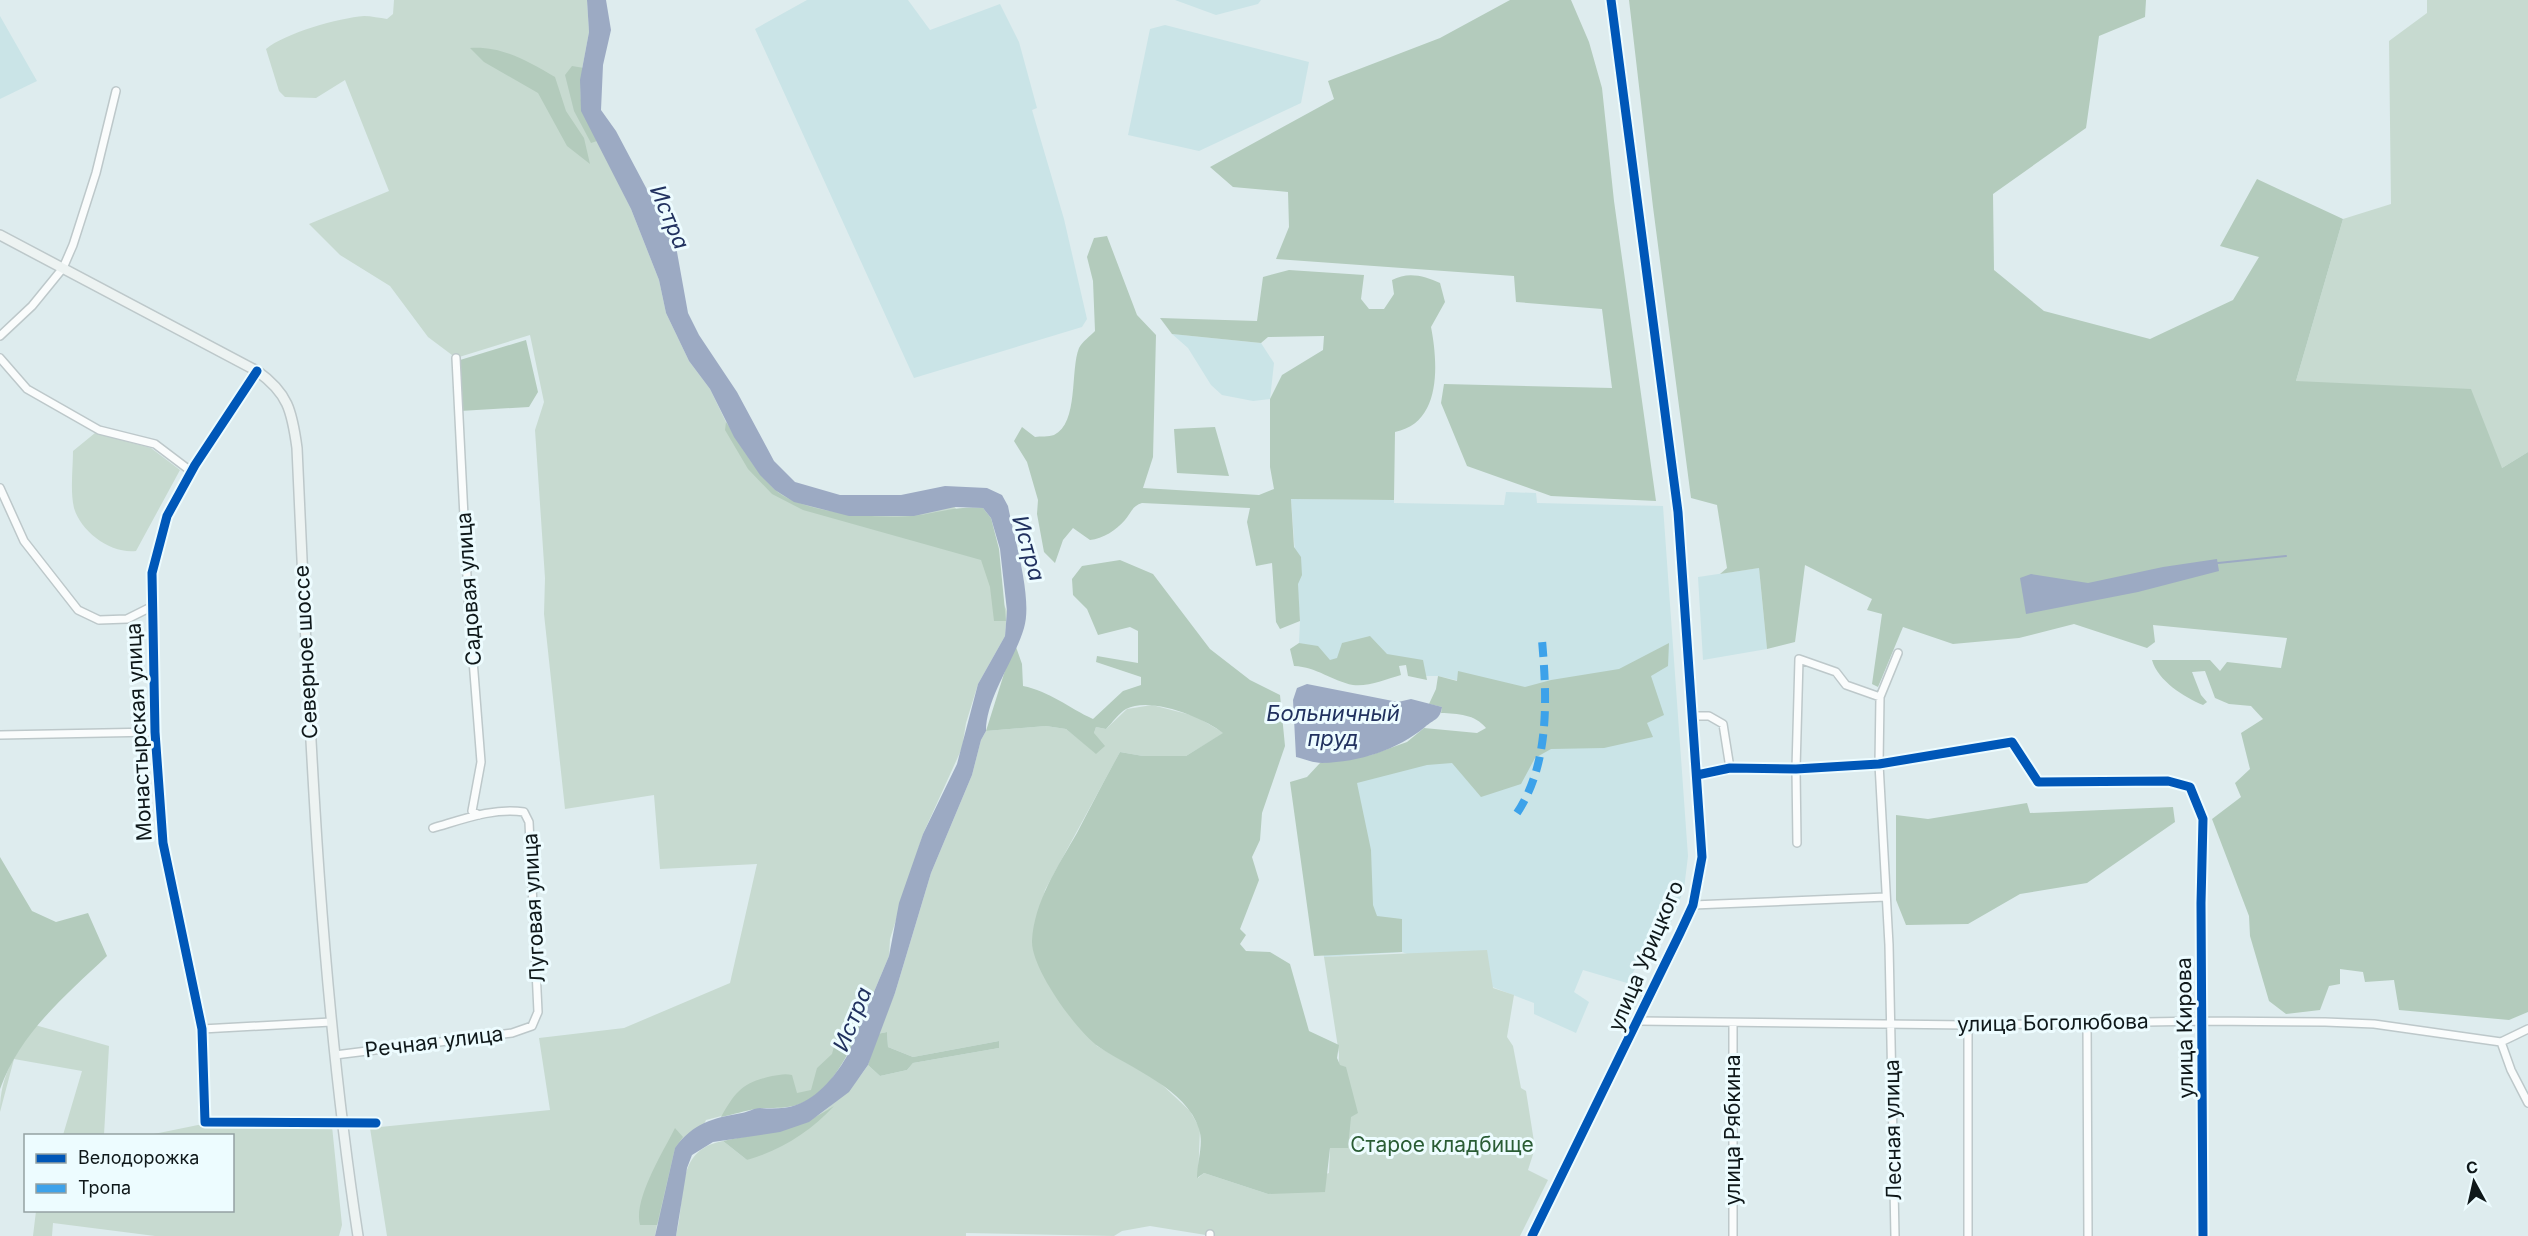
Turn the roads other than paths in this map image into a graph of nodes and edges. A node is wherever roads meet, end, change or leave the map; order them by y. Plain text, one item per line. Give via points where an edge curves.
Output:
1 (1611, 0) edge
2 (116, 91) dead end
3 (0, 235) edge
4 (63, 267) junction
5 (0, 336) edge
6 (456, 357) dead end
7 (0, 358) edge
8 (257, 371) junction
9 (192, 472) junction
10 (0, 488) edge
11 (151, 608) junction
12 (1898, 653) dead end
13 (1880, 697) junction
14 (1694, 716) junction
15 (154, 732) junction
16 (0, 735) edge
17 (1879, 764) junction
18 (1730, 768) junction
19 (1796, 769) junction
20 (1696, 775) junction
21 (479, 815) junction
22 (433, 828) dead end
23 (1797, 843) dead end
24 (1886, 897) junction
25 (1693, 905) junction
26 (1639, 1021) junction
27 (2204, 1021) junction
28 (331, 1022) junction
29 (2087, 1022) junction
30 (1733, 1023) junction
31 (1890, 1023) junction
32 (1968, 1025) junction
33 (532, 1026) joint
34 (202, 1029) junction
35 (2528, 1029) edge
36 (2501, 1042) junction
37 (335, 1054) junction
38 (2528, 1103) edge
39 (342, 1121) junction
40 (376, 1123) dead end
41 (358, 1236) edge
42 (1532, 1236) edge
43 (1734, 1236) edge
44 (1895, 1236) edge
45 (1968, 1236) edge
46 (2088, 1236) edge
47 (2203, 1236) edge

1 - 14 street, улица Урицкого via 1677,504
2 - 4 street via 96,174 74,245
3 - 4 street, Северное шоссе
4 - 5 street via 32,306
4 - 8 street, Северное шоссе
6 - 21 street, Садовая улица via 481,762 472,811
7 - 9 street via 27,389 99,430 155,444
8 - 9 street, Монастырская улица
8 - 28 street, Северное шоссе via 274,383 289,405 297,448 310,745
9 - 11 street, Монастырская улица via 164,524 152,573
10 - 11 street via 24,541 78,610 99,620 127,619
11 - 15 street, Монастырская улица
12 - 13 street
13 - 17 street, Лесная улица
13 - 19 street via 1846,685 1836,672 1799,658
14 - 18 street via 1709,716 1723,724
14 - 20 street, улица Урицкого
15 - 16 street
15 - 34 street, Монастырская улица via 163,843
17 - 19 street
17 - 24 street, Лесная улица
17 - 27 street, улица Кирова via 2012,742 2038,782 2168,781 2190,787 2203,819
18 - 19 street
18 - 20 street
19 - 23 street
20 - 25 street, улица Урицкого via 1702,856
21 - 22 street, Луговая улица
21 - 33 street, Луговая улица via 515,810 524,812 529,822 539,993
24 - 25 street
24 - 31 street, Лесная улица
25 - 26 street, улица Урицкого
26 - 30 street, улица Боголюбова
26 - 42 street, улица Урицкого
27 - 29 street, улица Боголюбова
27 - 36 street, улица Боголюбова via 2374,1024
27 - 47 street, улица Кирова
28 - 34 street
28 - 37 street, Северное шоссе
29 - 32 street, улица Боголюбова
29 - 46 street
30 - 31 street, улица Боголюбова
30 - 43 street, улица Рябкина
31 - 32 street, улица Боголюбова
31 - 44 street, Лесная улица
32 - 45 street
33 - 37 street, Речная улица via 512,1033
34 - 39 street, Монастырская улица via 205,1122
35 - 36 street
36 - 38 street
37 - 39 street, Северное шоссе
39 - 40 street, Монастырская улица via 353,1125
39 - 41 street, Северное шоссе

